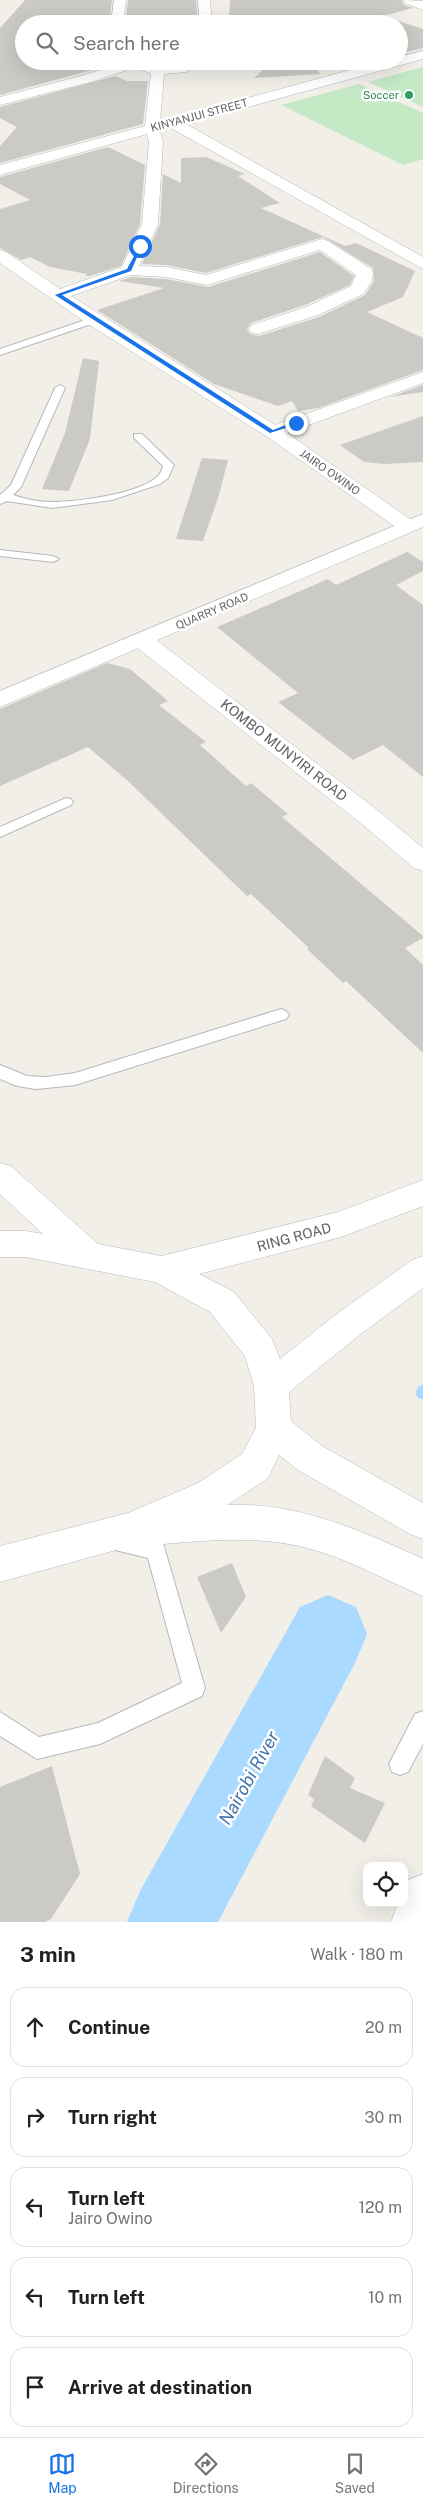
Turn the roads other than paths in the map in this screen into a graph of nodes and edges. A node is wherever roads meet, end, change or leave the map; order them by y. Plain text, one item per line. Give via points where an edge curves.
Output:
1 (120, 0) edge
2 (204, 0) edge
3 (409, 0) edge
4 (423, 6) edge
5 (118, 15) edge
6 (205, 15) edge
7 (423, 55) edge
8 (408, 59) edge
9 (109, 70) edge
10 (154, 70) edge
11 (170, 70) edge
12 (366, 70) edge
13 (158, 71) junction
14 (0, 101) edge
15 (172, 122) junction
16 (153, 129) junction
17 (0, 170) edge
18 (322, 244) junction
19 (0, 255) edge
20 (423, 264) edge
21 (129, 270) junction
22 (58, 295) junction
23 (94, 320) junction
24 (258, 329) dead end
25 (0, 352) edge
26 (423, 377) edge
27 (60, 388) dead end
28 (272, 432) junction
29 (138, 436) dead end
30 (3, 499) edge
31 (415, 523) edge
32 (0, 554) edge
33 (53, 559) dead end
34 (143, 641) junction
35 (0, 700) edge
36 (66, 802) dead end
37 (0, 832) edge
38 (423, 862) edge
39 (281, 1015) dead end
40 (0, 1071) edge
41 (0, 1174) edge
42 (423, 1192) edge
43 (0, 1244) edge
44 (88, 1255) junction
45 (161, 1270) junction
46 (423, 1270) edge
47 (271, 1386) junction
48 (274, 1429) junction
49 (423, 1522) edge
50 (116, 1534) junction
51 (1, 1565) edge
52 (423, 1578) edge
53 (423, 1722) edge
54 (0, 1723) edge
55 (400, 1764) dead end

1 - 5 street
2 - 6 street
3 - 4 street
7 - 8 street, KINYANJUI STREET
9 - 14 street
10 - 13 street
11 - 13 street
12 - 15 street, KINYANJUI STREET
13 - 16 street
15 - 16 street, KINYANJUI STREET
15 - 20 street
16 - 17 street, KINYANJUI STREET
16 - 18 street via 175,129 355,231
16 - 21 street via 156,142 150,224
18 - 21 street via 207,280 166,272
18 - 24 street via 366,273 364,281 357,290 312,311
19 - 22 street, JAIRO OWINO
21 - 22 street
22 - 23 street, JAIRO OWINO
23 - 25 lane
23 - 28 street, JAIRO OWINO
26 - 28 street
27 - 30 lane via 16,487
28 - 31 street, JAIRO OWINO
29 - 30 lane via 169,465 164,477 148,485 115,497 53,505
31 - 34 street, QUARRY ROAD
32 - 33 lane
34 - 35 street, QUARRY ROAD
34 - 38 street, KOMBO MUNYIRI ROAD
36 - 37 lane
39 - 40 lane via 51,1084 26,1081
41 - 44 street
42 - 45 street, RING ROAD via 341,1224
43 - 44 street via 26,1244
44 - 45 street
45 - 47 street via 222,1302 260,1349
46 - 47 street
47 - 48 street
48 - 49 street via 310,1458
48 - 50 street via 255,1466 211,1495
50 - 51 street
50 - 52 street via 257,1522 297,1527 339,1540
50 - 54 lane via 156,1550 194,1688 100,1732 37,1748
53 - 55 lane

